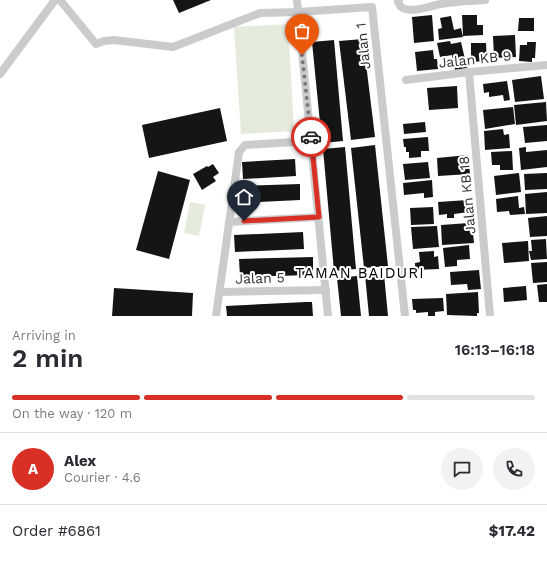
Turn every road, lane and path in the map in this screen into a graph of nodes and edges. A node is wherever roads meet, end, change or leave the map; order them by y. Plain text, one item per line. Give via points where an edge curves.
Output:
1 (55, 0) edge
2 (60, 0) edge
3 (297, 0) edge
4 (399, 0) edge
5 (485, 0) edge
6 (439, 2) edge
7 (298, 12) junction
8 (547, 65) edge
9 (469, 72) junction
10 (0, 74) edge
11 (406, 80) dead end
12 (311, 141) junction
13 (319, 217) junction
14 (229, 222) junction
15 (326, 290) junction
16 (220, 292) junction
17 (216, 316) edge
18 (328, 316) edge
19 (405, 316) edge
20 (490, 316) edge

1 - 10 street
2 - 7 street, Jalan 1 via 96,44 114,40 173,47 260,13
3 - 7 street
4 - 6 street via 404,9 420,9
5 - 6 street
7 - 12 street
7 - 19 street, Jalan 1 via 372,7
8 - 9 street, Jalan KB 9
9 - 11 street, Jalan KB 9
9 - 20 street, Jalan KB 18
12 - 13 street
12 - 14 street via 245,145 239,152
13 - 14 street
13 - 15 street
14 - 16 street
15 - 16 street, Jalan 5
15 - 18 street
16 - 17 street

